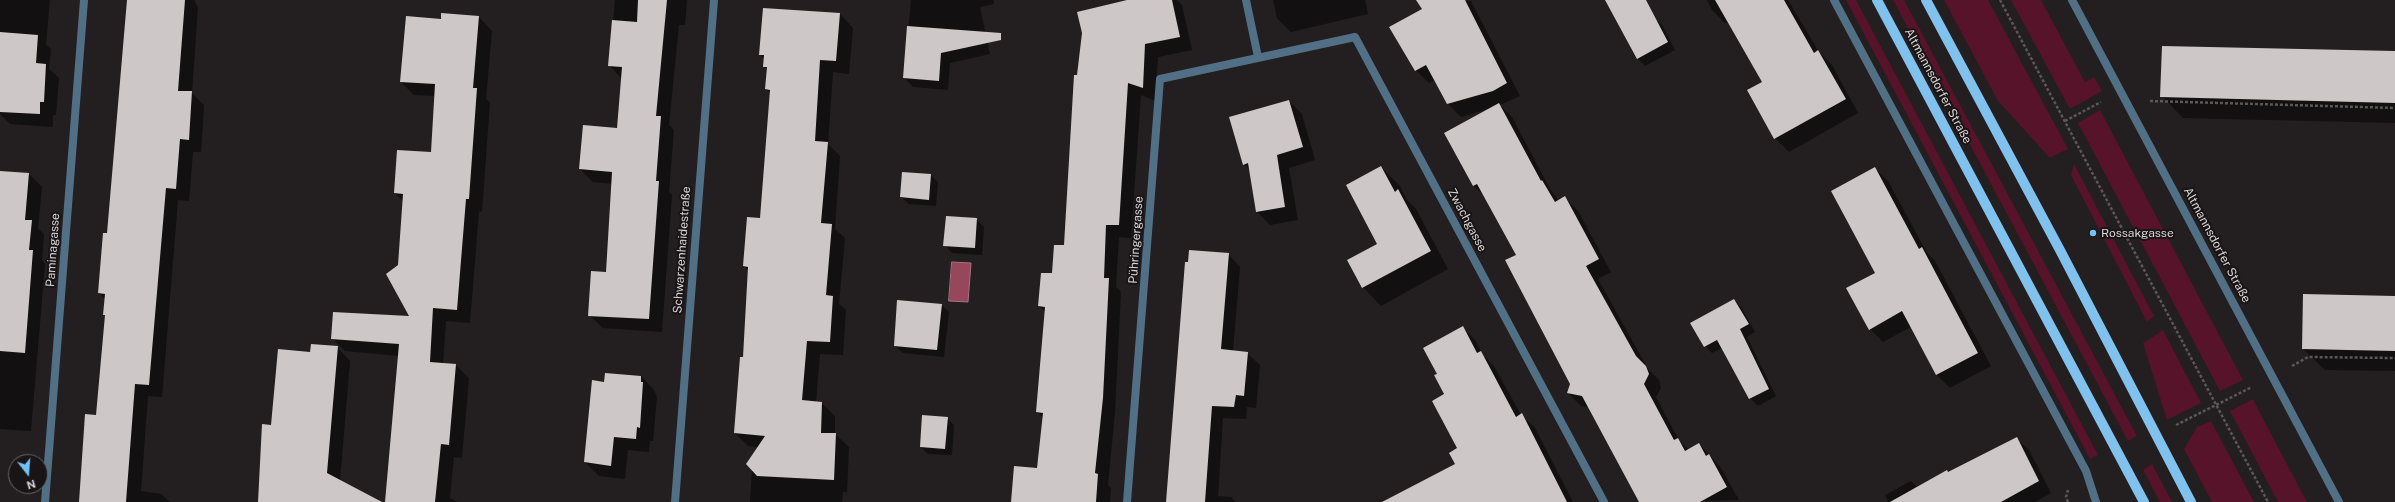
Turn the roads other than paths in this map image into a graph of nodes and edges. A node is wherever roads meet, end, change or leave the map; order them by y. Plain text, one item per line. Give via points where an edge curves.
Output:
1 (84, 0) edge
2 (714, 0) edge
3 (1246, 0) edge
4 (1834, 0) edge
5 (1877, 0) edge
6 (1926, 0) edge
7 (2072, 0) edge
8 (1258, 58) junction
9 (46, 502) edge
10 (675, 502) edge
11 (1127, 502) edge
12 (1604, 502) edge
13 (2096, 502) edge
14 (2144, 502) edge
15 (2191, 502) edge
16 (2339, 502) edge

1 - 9 street, Paminagasse
2 - 10 street, Schwarzenhaidestraße
3 - 8 street
4 - 13 street via 2086,471
5 - 14 main road, Altmannsdorfer Straße
6 - 15 main road
7 - 16 street, Altmannsdorfer Straße
8 - 11 street, Pühringergasse via 1160,79
8 - 12 street, Zwachgasse via 1355,36

